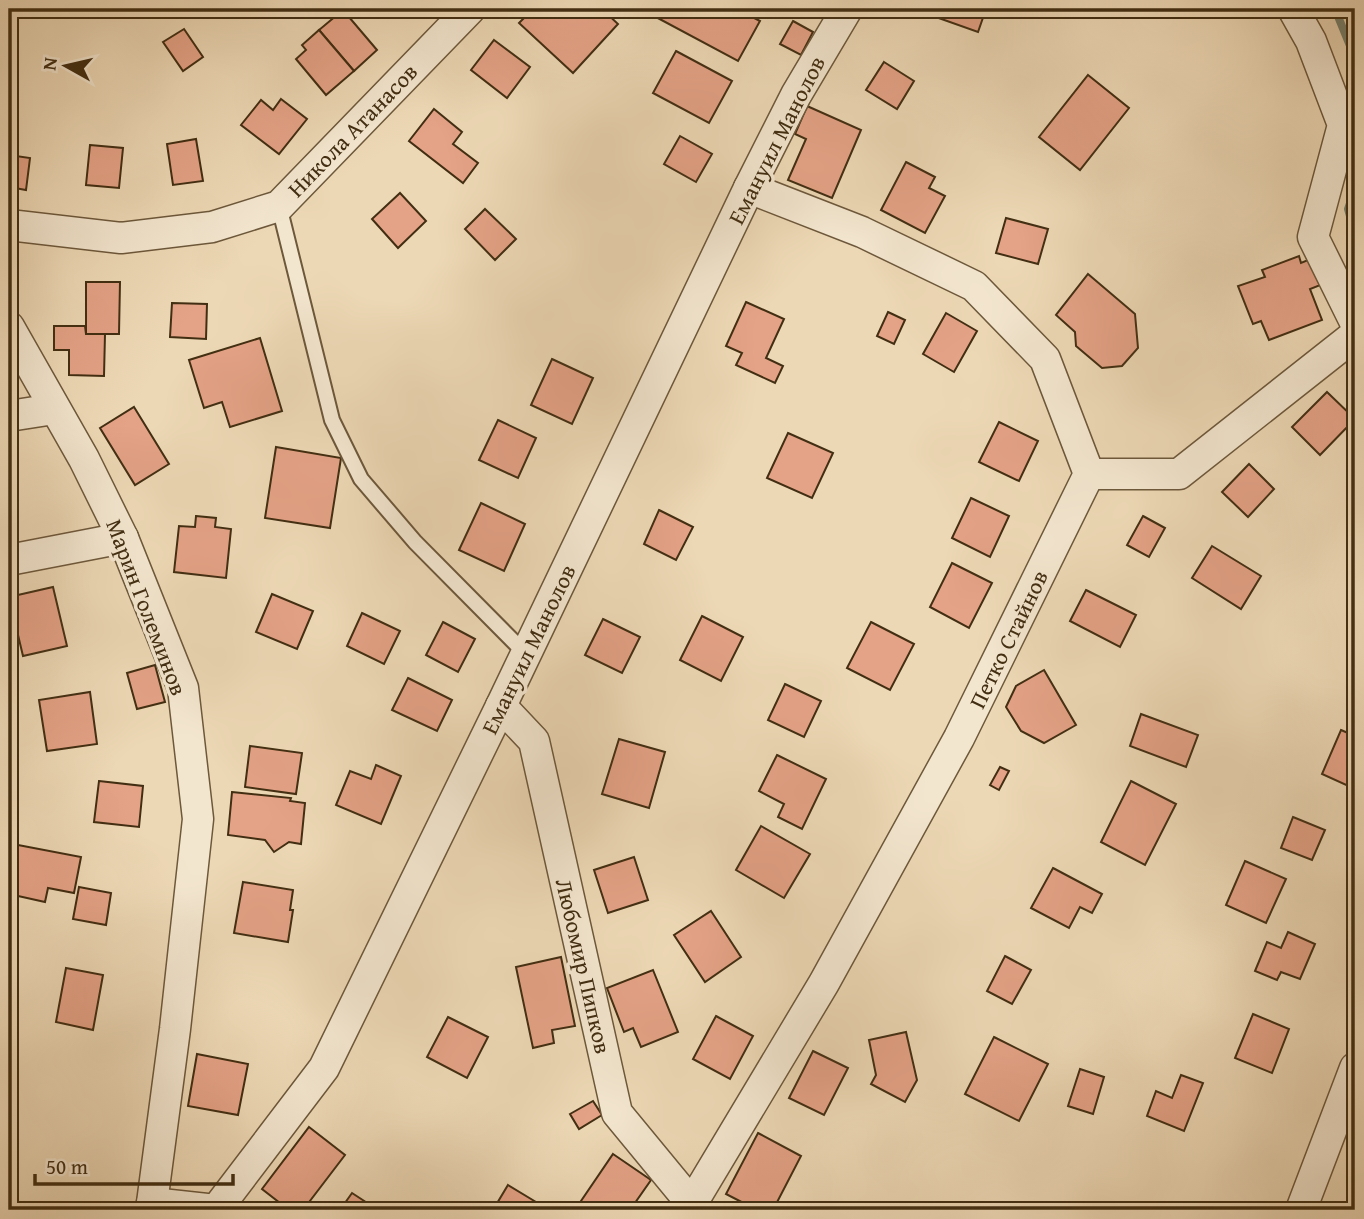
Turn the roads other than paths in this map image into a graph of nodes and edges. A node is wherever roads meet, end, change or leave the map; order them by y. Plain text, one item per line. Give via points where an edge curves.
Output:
1 (470, 9) edge
2 (847, 9) edge
3 (1293, 9) edge
4 (749, 188) junction
5 (279, 206) junction
6 (9, 225) edge
7 (1355, 323) edge
8 (9, 327) edge
9 (1355, 335) edge
10 (54, 409) junction
11 (9, 416) edge
12 (1089, 474) junction
13 (123, 538) junction
14 (9, 560) edge
15 (526, 654) junction
16 (501, 706) junction
17 (1355, 1068) edge
18 (152, 1207) edge
19 (693, 1208) edge
20 (1301, 1210) edge

1 - 5 street, Никола Атанасов
2 - 4 street, Емануил Манолов
3 - 7 street via 1311,41 1343,125 1313,237
4 - 12 street via 862,232 974,286 1045,359
4 - 15 street, Емануил Манолов
5 - 6 street, Никола Атанасов via 212,227 121,238
5 - 15 lane via 332,420 361,479 415,542
8 - 10 street, Марин Големинов
9 - 12 street via 1179,474
10 - 11 street
10 - 13 street, Марин Големинов
12 - 19 street, Петко Стайнов via 959,738
13 - 14 street
13 - 18 street, Марин Големинов via 183,688 198,819
15 - 16 street, Емануил Манолов
16 - 18 street, Емануил Манолов via 324,1068 216,1210
16 - 19 street, Любомир Пипков via 534,741 617,1114
17 - 20 street

